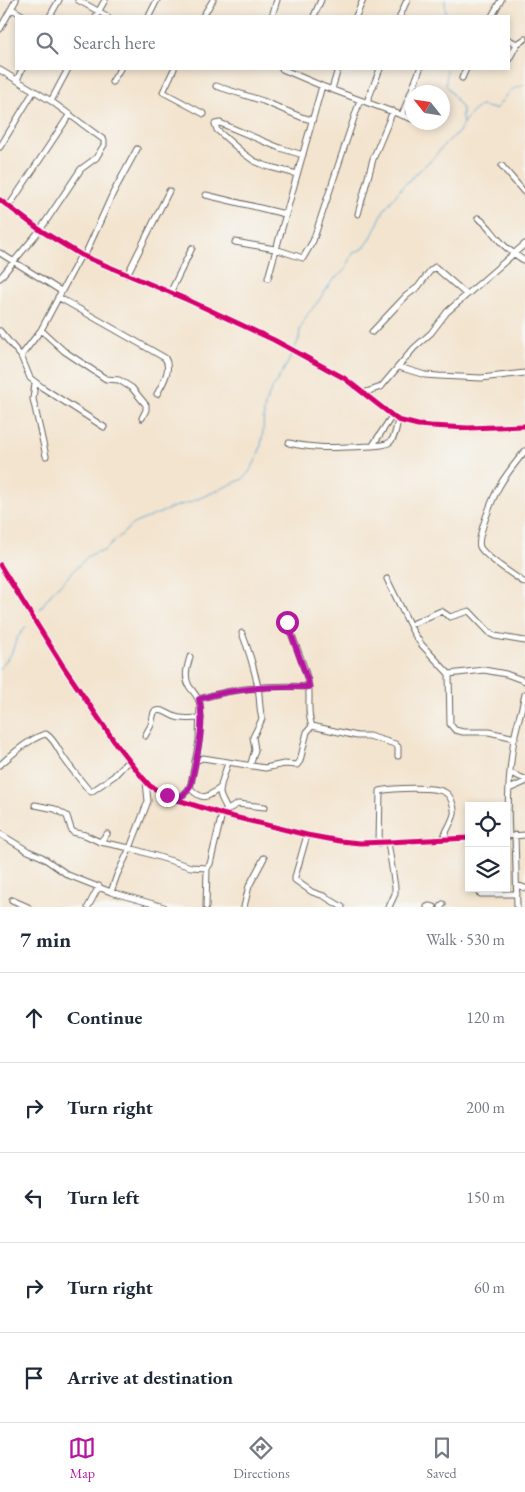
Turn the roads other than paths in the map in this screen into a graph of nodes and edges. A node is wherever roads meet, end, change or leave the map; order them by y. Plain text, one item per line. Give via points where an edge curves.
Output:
1 (16, 0) edge
2 (59, 0) edge
3 (78, 0) edge
4 (105, 0) edge
5 (157, 0) edge
6 (213, 0) edge
7 (277, 0) edge
8 (321, 0) edge
9 (363, 0) edge
10 (407, 0) edge
11 (501, 0) edge
12 (12, 9) junction
13 (98, 14) edge
14 (22, 15) edge
15 (51, 15) edge
16 (150, 15) edge
17 (204, 15) edge
18 (272, 15) edge
19 (314, 15) edge
20 (356, 15) edge
21 (400, 15) edge
22 (493, 15) edge
23 (0, 29) edge
24 (525, 38) edge
25 (510, 40) edge
26 (517, 44) junction
27 (510, 57) edge
28 (0, 70) edge
29 (22, 70) edge
30 (67, 70) edge
31 (119, 70) edge
32 (174, 70) edge
33 (338, 70) edge
34 (380, 70) edge
35 (420, 70) edge
36 (466, 70) edge
37 (294, 71) edge
38 (462, 78) dead end
39 (17, 80) junction
40 (112, 82) dead end
41 (216, 86) dead end
42 (322, 86) junction
43 (332, 89) junction
44 (34, 91) junction
45 (360, 100) junction
46 (51, 101) junction
47 (367, 102) junction
48 (393, 111) junction
49 (70, 114) junction
50 (204, 114) dead end
51 (402, 115) junction
52 (405, 116) edge
53 (312, 120) junction
54 (0, 147) edge
55 (137, 149) dead end
56 (302, 155) junction
57 (502, 166) dead end
58 (297, 174) junction
59 (169, 191) dead end
60 (525, 191) edge
61 (206, 195) dead end
62 (0, 200) edge
63 (9, 206) junction
64 (286, 214) junction
65 (358, 214) dead end
66 (478, 218) dead end
67 (40, 230) junction
68 (235, 242) dead end
69 (525, 244) edge
70 (192, 248) dead end
71 (275, 249) junction
72 (0, 253) edge
73 (513, 254) junction
74 (82, 256) junction
75 (525, 261) edge
76 (13, 262) junction
77 (127, 275) junction
78 (0, 278) edge
79 (268, 278) dead end
80 (62, 291) junction
81 (170, 293) junction
82 (466, 294) junction
83 (58, 297) junction
84 (40, 330) junction
85 (0, 331) edge
86 (372, 332) dead end
87 (20, 353) junction
88 (399, 366) junction
89 (525, 373) edge
90 (35, 383) junction
91 (43, 388) junction
92 (364, 393) junction
93 (157, 394) dead end
94 (33, 399) junction
95 (392, 416) junction
96 (142, 418) dead end
97 (398, 420) junction
98 (525, 426) edge
99 (104, 427) dead end
100 (289, 443) dead end
101 (373, 445) junction
102 (525, 451) edge
103 (46, 456) dead end
104 (0, 565) edge
105 (387, 578) dead end
106 (525, 583) edge
107 (287, 622) dead end
108 (410, 626) junction
109 (242, 633) dead end
110 (525, 641) edge
111 (190, 657) dead end
112 (449, 674) junction
113 (525, 681) edge
114 (309, 687) junction
115 (258, 689) junction
116 (525, 694) edge
117 (199, 699) junction
118 (522, 716) edge
119 (200, 718) junction
120 (312, 726) junction
121 (145, 736) dead end
122 (514, 738) junction
123 (398, 756) dead end
124 (129, 760) junction
125 (195, 761) junction
126 (228, 762) junction
127 (0, 765) edge
128 (250, 766) junction
129 (510, 773) junction
130 (525, 781) edge
131 (146, 782) junction
132 (190, 788) junction
133 (220, 788) junction
134 (509, 789) junction
135 (178, 800) junction
136 (508, 802) edge
137 (35, 805) dead end
138 (265, 807) dead end
139 (225, 813) junction
140 (0, 834) edge
141 (107, 834) dead end
142 (307, 835) junction
143 (525, 835) edge
144 (510, 836) edge
145 (465, 838) edge
146 (443, 839) junction
147 (100, 842) junction
148 (379, 842) junction
149 (388, 842) junction
150 (130, 848) junction
151 (264, 858) dead end
152 (207, 868) junction
153 (517, 885) junction
154 (99, 886) junction
155 (525, 888) edge
156 (111, 892) junction
157 (478, 892) edge
158 (517, 894) junction
159 (12, 900) dead end
160 (28, 907) edge
161 (88, 907) edge
162 (164, 907) edge
163 (206, 907) edge
164 (244, 907) edge
165 (342, 907) edge
166 (389, 907) edge
167 (427, 907) edge
168 (434, 907) edge
169 (517, 907) edge

1 - 12 street
2 - 15 street
3 - 13 street
4 - 13 street
5 - 16 street
6 - 17 street
7 - 18 street
8 - 19 street
9 - 20 street
10 - 21 street
11 - 22 street
12 - 14 street
12 - 23 street
24 - 26 street
25 - 26 street
26 - 27 street
28 - 39 street
29 - 39 street
30 - 46 street
31 - 40 street
32 - 50 street via 163,92
33 - 43 street
34 - 47 street
35 - 51 street
36 - 38 street
37 - 42 street
39 - 44 street
41 - 53 street
42 - 43 street
42 - 53 street
43 - 45 street
44 - 46 street
44 - 54 street
45 - 47 street
45 - 71 street via 313,241 301,258
46 - 49 street
47 - 48 street
48 - 51 street
48 - 65 street via 373,159
49 - 63 street
49 - 67 street via 104,140 104,145 96,158 81,169
51 - 52 street
53 - 56 street
55 - 74 street
56 - 58 street
56 - 58 street via 220,123 215,124 217,130 254,160
57 - 60 street
58 - 64 street
59 - 77 street
61 - 64 street
62 - 63 street
63 - 67 street
64 - 71 street
66 - 73 street
67 - 74 street
67 - 76 street
68 - 71 street
69 - 73 street
70 - 81 street
71 - 79 street
72 - 76 street
73 - 75 street
73 - 82 street
74 - 77 street
74 - 80 street
76 - 78 street
76 - 80 street
77 - 81 street
80 - 83 street
81 - 92 street via 274,340 344,378
82 - 86 street via 435,267
82 - 88 street
83 - 84 street
83 - 93 street via 165,358 167,372
84 - 87 street
84 - 96 street via 100,375 119,380 132,388 146,405
85 - 87 street
87 - 90 street via 28,375
88 - 89 street via 438,376 481,378
88 - 92 street via 381,387
90 - 91 street
90 - 94 street
91 - 94 street
91 - 99 street
92 - 95 street
94 - 103 street
95 - 97 street
95 - 101 street
97 - 98 street via 418,425 468,428
97 - 101 street via 390,442
100 - 101 street via 320,448
102 - 106 street via 495,494 479,544 489,556
104 - 124 street via 63,666
105 - 108 street
107 - 114 street
108 - 110 street via 441,611 450,617 470,611 491,634
108 - 112 street
109 - 115 street
111 - 117 street via 186,678
112 - 113 street via 484,670
112 - 122 street via 450,724 454,730 489,732
114 - 115 street
114 - 120 street
115 - 117 street via 219,692
115 - 128 street via 262,719 254,737 255,750
116 - 118 street
117 - 119 street
118 - 122 street
119 - 121 street via 178,718 157,710
119 - 125 street
120 - 123 street via 395,744
120 - 128 street via 307,732 297,765
122 - 129 street
124 - 127 street via 114,776 91,792 46,734 38,736
124 - 131 street
125 - 126 street via 203,758
125 - 132 street
126 - 128 street
126 - 133 street
129 - 130 street
129 - 134 street
130 - 134 street
131 - 135 street
131 - 150 street via 148,801
132 - 133 street via 205,798
132 - 135 street
133 - 139 street via 226,805
134 - 136 street
135 - 139 street
137 - 147 street via 55,809 67,816 73,832
138 - 139 street via 238,804
139 - 142 street
139 - 152 street
140 - 154 street via 68,875
141 - 147 street
142 - 148 street via 347,842
142 - 165 street via 295,880
143 - 144 street
144 - 153 street
145 - 146 street
146 - 148 street via 454,816 450,796 444,791 412,788 380,791
146 - 149 street
147 - 150 street
148 - 149 street
149 - 166 street via 395,887
150 - 152 street
150 - 156 street
151 - 164 street via 249,886
152 - 163 street
153 - 155 street
153 - 158 street
154 - 156 street
154 - 161 street
156 - 162 street
157 - 158 street
158 - 169 street
159 - 160 street
167 - 168 street

